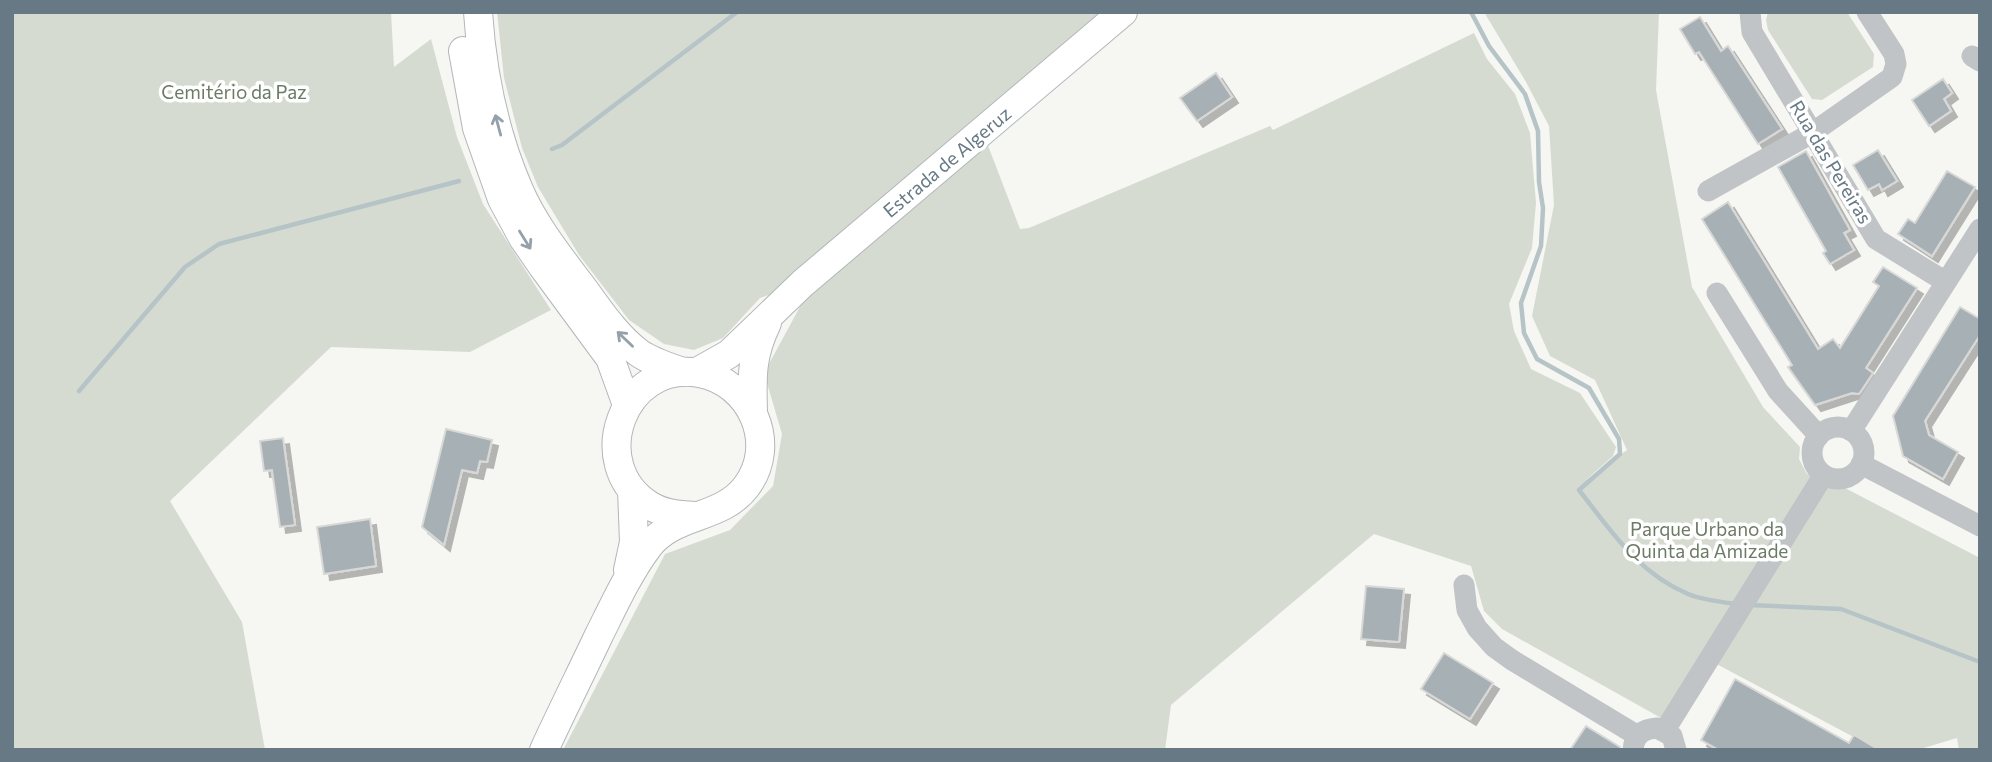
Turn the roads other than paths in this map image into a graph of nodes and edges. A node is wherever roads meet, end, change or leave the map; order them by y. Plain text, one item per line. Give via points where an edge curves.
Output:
1 (461, 12) edge
2 (478, 12) edge
3 (1124, 12) edge
4 (1750, 12) edge
5 (1867, 12) edge
6 (1812, 133) junction
7 (1709, 191) dead end
8 (1980, 229) edge
9 (1946, 282) junction
10 (1717, 293) dead end
11 (772, 313) junction
12 (690, 372) junction
13 (627, 405) junction
14 (753, 412) junction
15 (1852, 431) junction
16 (1819, 436) junction
17 (1861, 464) junction
18 (1823, 476) junction
19 (632, 490) junction
20 (695, 516) junction
21 (1980, 526) edge
22 (625, 582) junction
23 (1464, 585) dead end
24 (1665, 730) junction
25 (1635, 743) edge
26 (544, 750) edge
27 (1676, 750) edge

1 -> 13 main road via 472,104 502,200 542,267 610,358
12 -> 2 main road via 639,354 611,327 543,232 519,191 495,115
3 - 11 main road, Estrada de Algeruz
4 - 6 street, Rua das Pereiras via 1752,32
5 - 6 street via 1894,54 1892,77
6 - 7 street
6 - 9 street, Rua das Pereiras via 1876,239
8 - 9 street
9 - 15 street
10 - 16 street via 1778,391
11 - 12 main road, Estrada de Algeruz via 729,354
11 - 14 main road, Estrada de Algeruz via 754,355
12 - 13 main road, Estrada de Algeruz via 662,377 642,388
12 - 14 main road, Estrada de Algeruz via 730,385
13 - 19 main road, Estrada de Algeruz via 618,426 616,448 620,471
14 - 20 main road, Estrada de Algeruz via 760,451 751,479 732,502
15 - 16 street via 1832,428
15 - 17 street via 1863,447
16 - 18 street via 1812,459
17 - 18 street via 1843,479
17 - 21 street
18 - 24 street
19 - 20 main road, Estrada de Algeruz via 650,506
19 - 22 main road, Estrada de Algeruz via 634,542
20 - 22 main road, Estrada de Algeruz via 656,538
22 - 26 main road, Estrada de Algeruz
23 - 25 street via 1467,610 1494,646
24 - 25 street via 1648,728
24 - 27 street

